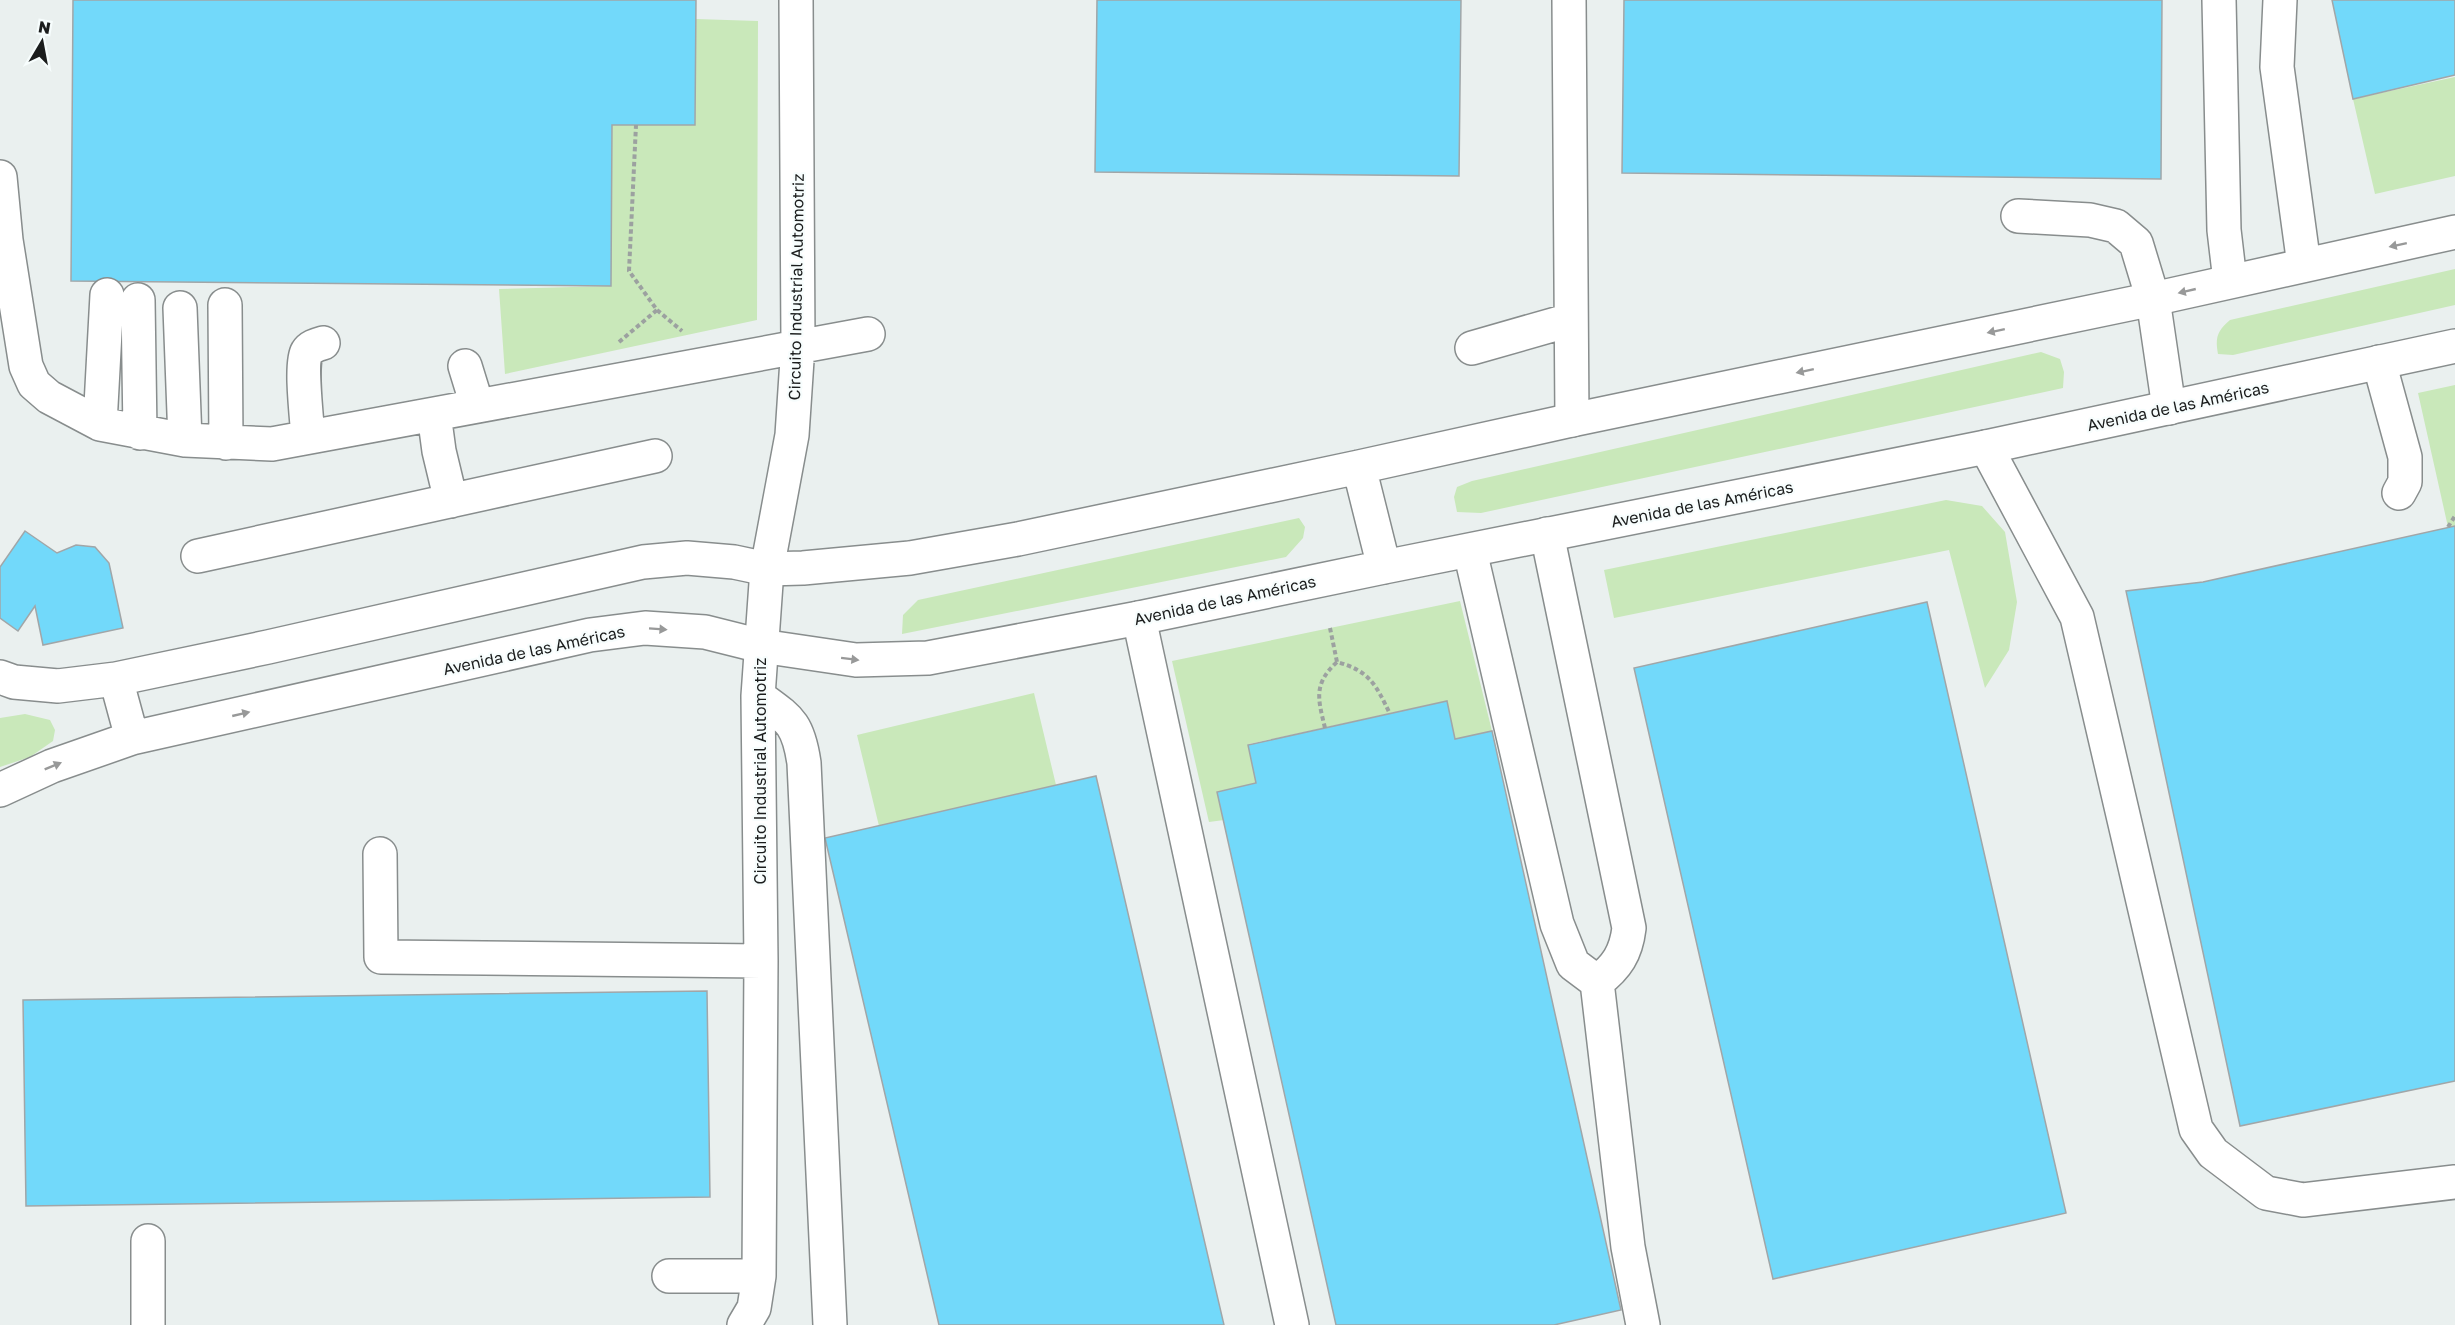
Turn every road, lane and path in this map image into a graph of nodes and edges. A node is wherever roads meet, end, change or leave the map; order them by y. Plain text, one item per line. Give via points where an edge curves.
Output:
1 (796, 0) edge
2 (1569, 0) edge
3 (2219, 0) edge
4 (2280, 0) edge
5 (636, 125) dead end
6 (0, 177) edge
7 (2018, 216) dead end
8 (2455, 232) edge
9 (2304, 265) junction
10 (2230, 282) junction
11 (2153, 299) junction
12 (225, 305) dead end
13 (180, 308) dead end
14 (657, 310) junction
15 (1570, 320) junction
16 (868, 333) dead end
17 (686, 335) dead end
18 (322, 343) dead end
19 (615, 345) dead end
20 (798, 345) junction
21 (2455, 346) edge
22 (1472, 348) dead end
23 (2379, 362) junction
24 (465, 366) dead end
25 (477, 405) junction
26 (2169, 408) junction
27 (434, 414) junction
28 (1572, 420) junction
29 (100, 424) junction
30 (140, 433) junction
31 (308, 437) junction
32 (185, 440) junction
33 (226, 443) junction
34 (1986, 447) junction
35 (654, 456) dead end
36 (1359, 467) junction
37 (2400, 493) dead end
38 (451, 501) junction
39 (2455, 516) edge
40 (2448, 527) dead end
41 (1546, 534) junction
42 (1470, 551) junction
43 (198, 556) dead end
44 (1384, 567) junction
45 (767, 569) junction
46 (1139, 618) junction
47 (1330, 628) dead end
48 (761, 646) junction
49 (1337, 662) junction
50 (0, 677) edge
51 (117, 679) junction
52 (758, 696) junction
53 (1390, 714) dead end
54 (1324, 728) dead end
55 (132, 738) junction
56 (0, 790) edge
57 (380, 854) dead end
58 (761, 961) junction
59 (1597, 982) junction
60 (2455, 1182) edge
61 (148, 1240) dead end
62 (669, 1276) dead end
63 (759, 1276) junction
64 (148, 1325) edge
65 (744, 1325) edge
66 (830, 1325) edge
67 (1292, 1325) edge
68 (1643, 1325) edge

1 - 20 main road, Circuito Industrial Automotriz
2 - 15 main road
3 - 10 main road via 2224,230
4 - 9 main road via 2277,67
5 - 14 path via 629,271
6 - 29 main road via 26,366 34,384 49,397
7 - 11 main road via 2090,220 2116,226 2136,243
8 -> 9 main road
9 - 10 main road
10 -> 11 main road
11 - 26 main road
11 -> 28 main road
12 - 33 main road
13 - 32 main road
14 - 17 path
14 - 19 path
15 - 22 main road
15 - 28 main road
16 - 20 main road
18 - 31 main road via 306,354 303,366
20 - 25 main road
20 - 45 main road, Circuito Industrial Automotriz via 792,435
21 - 23 main road, Avenida de las Américas
23 - 26 main road, Avenida de las Américas
23 - 37 main road via 2405,457 2405,482
24 - 25 main road
25 - 27 main road
26 - 34 main road, Avenida de las Américas
27 - 31 main road
27 - 38 main road
28 - 36 main road
29 - 30 main road
29 - 30 main road via 122,297
30 - 32 main road
31 - 33 main road via 272,444
32 - 33 main road
34 - 41 main road, Avenida de las Américas
34 - 60 main road via 2077,617 2196,1129 2212,1153 2266,1193 2303,1200
35 - 38 main road
36 - 44 main road
36 - 45 main road via 910,558
38 - 43 main road
39 - 40 path
41 - 42 main road, Avenida de las Américas
41 - 59 main road via 1629,928 1623,955
42 - 44 main road, Avenida de las Américas
42 - 59 main road via 1557,924 1573,964
44 - 46 main road, Avenida de las Américas
45 - 48 main road, Circuito Industrial Automotriz
45 - 51 main road via 687,558 643,562
48 -> 46 main road, Avenida de las Américas via 856,660 928,658
46 - 67 main road
47 - 49 path
48 - 52 main road, Circuito Industrial Automotriz
55 -> 48 main road, Avenida de las Américas via 590,635 645,628 705,632
49 - 53 path via 1356,667 1374,682
49 - 54 path via 1320,683
50 - 51 main road via 58,686
51 - 55 main road
52 - 58 main road, Circuito Industrial Automotriz
52 - 66 main road via 788,718 800,738 804,763
56 -> 55 main road, Avenida de las Américas via 52,766
57 - 58 main road via 381,957
58 - 63 main road, Circuito Industrial Automotriz
59 - 68 main road via 1628,1247
61 - 64 main road
62 - 63 main road
63 - 65 main road, Circuito Industrial Automotriz via 754,1308

